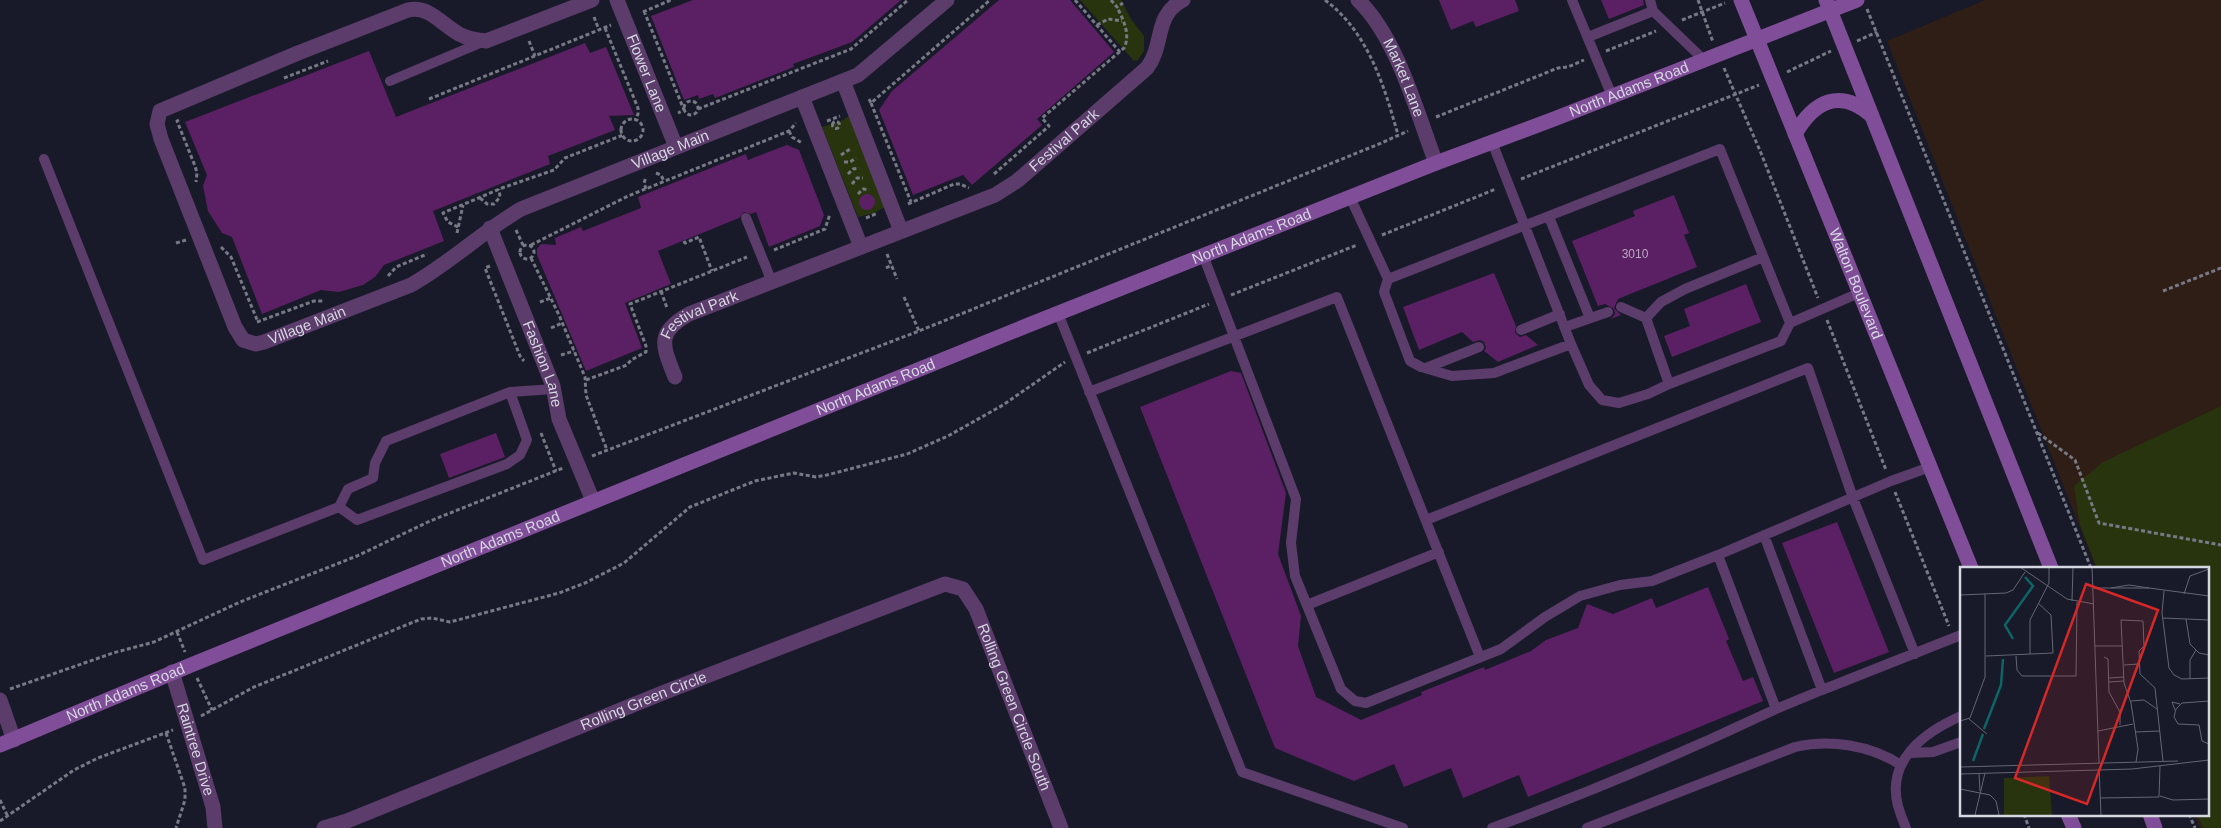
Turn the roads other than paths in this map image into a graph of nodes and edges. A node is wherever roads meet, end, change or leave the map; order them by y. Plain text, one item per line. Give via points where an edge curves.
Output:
1 (617, 0) edge
2 (948, 0) edge
3 (1183, 0) edge
4 (1358, 0) edge
5 (1572, 0) edge
6 (1650, 0) edge
7 (1742, 0) edge
8 (1862, 4) edge
9 (1828, 5) edge
10 (592, 7) edge
11 (1653, 11) junction
12 (1588, 37) junction
13 (1756, 40) junction
14 (486, 41) junction
15 (1704, 60) junction
16 (390, 81) dead end
17 (843, 81) junction
18 (1612, 96) junction
19 (802, 97) junction
20 (1872, 116) junction
21 (1796, 134) junction
22 (1492, 142) junction
23 (676, 147) junction
24 (44, 159) dead end
25 (1436, 163) junction
26 (1350, 197) junction
27 (1549, 217) junction
28 (746, 218) dead end
29 (1525, 226) junction
30 (490, 228) junction
31 (901, 231) junction
32 (861, 247) junction
33 (1203, 256) junction
34 (1763, 257) junction
35 (1388, 279) junction
36 (772, 282) junction
37 (1859, 293) junction
38 (1621, 307) dead end
39 (1608, 312) dead end
40 (1058, 313) junction
41 (1560, 314) junction
42 (1590, 318) junction
43 (1646, 318) junction
44 (1790, 323) junction
45 (1565, 327) junction
46 (1520, 330) dead end
47 (1234, 337) junction
48 (1571, 344) junction
49 (1479, 347) dead end
50 (1426, 368) junction
51 (674, 377) dead end
52 (1669, 384) junction
53 (554, 389) junction
54 (510, 392) junction
55 (1089, 392) junction
56 (1930, 466) junction
57 (1853, 498) junction
58 (593, 501) junction
59 (339, 507) junction
60 (1426, 520) junction
61 (1764, 536) junction
62 (1438, 552) junction
63 (1718, 556) junction
64 (1971, 567) edge
65 (2051, 567) edge
66 (964, 589) joint
67 (1306, 605) junction
68 (1957, 636) edge
69 (1915, 654) junction
70 (1480, 657) junction
71 (172, 672) junction
72 (1822, 690) junction
73 (0, 700) edge
74 (1776, 709) junction
75 (1960, 716) edge
76 (14, 740) junction
77 (1960, 742) edge
78 (0, 745) edge
79 (1911, 752) junction
80 (1901, 764) junction
81 (2069, 816) edge
82 (2151, 816) edge
83 (215, 828) edge
84 (324, 828) edge
85 (1062, 828) edge
86 (1403, 828) edge
87 (1492, 828) edge
88 (1587, 828) edge
89 (1906, 828) edge
90 (2074, 828) edge
91 (2155, 828) edge

1 - 23 street, Flower Lane
2 - 17 street, Village Main via 864,72
3 - 31 street, Festival Park via 1171,8 1160,26 1155,54 1148,68 1028,173 995,195
4 - 25 street, Market Lane via 1371,13 1387,40
5 - 12 lane
6 - 11 lane
7 - 13 street, Walton Boulevard
8 - 9 street, North Adams Road
9 - 13 street, North Adams Road
9 - 20 street
10 - 14 street
11 - 12 lane
11 - 15 lane
12 - 18 lane
13 - 15 street, North Adams Road
13 - 21 street, Walton Boulevard
14 - 16 lane
14 - 30 street, Village Main via 458,34 415,8 175,104 160,111 157,124 235,327 248,344 264,342 411,285
15 - 18 street, North Adams Road
17 - 19 street, Village Main
17 - 31 street
18 - 22 street, North Adams Road
19 - 23 street, Village Main
19 - 32 street
20 - 21 street via 1852,102 1830,101 1814,109
20 - 65 street
21 - 37 street, Walton Boulevard
22 - 25 street, North Adams Road
22 - 29 lane
23 - 30 street, Village Main via 521,209
24 - 59 lane via 203,560
25 - 26 street, North Adams Road
26 - 33 street, North Adams Road
26 - 35 lane
27 - 29 lane
27 - 34 lane via 1720,148
27 - 42 lane
28 - 36 lane
29 - 35 lane
29 - 41 lane
30 - 53 street, Fashion Lane
31 - 32 street, Festival Park
32 - 36 street, Festival Park
33 - 40 street, North Adams Road
33 - 47 lane
34 - 43 lane via 1685,288 1661,302
34 - 44 lane
35 - 50 lane via 1384,292 1410,361
36 - 51 street, Festival Park via 689,314 671,326 663,339
37 - 44 lane
37 - 56 street, Walton Boulevard
38 - 43 lane
39 - 42 lane
40 - 55 lane
40 - 58 street, North Adams Road
41 - 45 lane
41 - 46 lane
42 - 45 lane
43 - 52 lane
44 - 52 lane via 1780,341
45 - 48 lane
47 - 55 lane
47 - 60 lane via 1337,297
47 - 67 lane via 1296,499 1291,543 1295,576
48 - 50 lane via 1494,373 1452,376
48 - 52 lane via 1589,385 1602,400 1619,403
49 - 50 lane
53 - 54 lane
53 - 58 street, Fashion Lane via 560,418
54 - 59 lane via 386,441 375,462 372,478 348,489
54 - 59 lane via 527,440 520,455 507,464 357,520
55 - 86 lane via 1242,772
56 - 57 lane
56 - 64 street, Walton Boulevard
57 - 60 lane via 1808,368
57 - 61 lane
57 - 69 lane
58 - 71 street, North Adams Road
60 - 62 lane
61 - 63 lane
61 - 72 lane
62 - 67 lane
62 - 70 lane
63 - 70 lane via 1652,581 1620,585 1580,596 1501,649
63 - 74 lane
66 - 84 street, Rolling Green Circle via 945,584 919,593
66 - 85 street, Rolling Green Circle South via 976,610
67 - 70 lane via 1342,689 1355,701 1366,703
68 - 69 lane
69 - 72 lane
71 - 76 street, North Adams Road
71 - 83 street, Raintree Drive via 213,807
72 - 74 lane
73 - 76 street
74 - 87 lane via 1571,798
75 - 79 lane via 1919,740
76 - 78 street, North Adams Road
77 - 79 lane via 1933,752
79 - 80 lane
80 - 88 lane via 1885,755 1838,744 1795,747
80 - 89 lane via 1897,805
81 - 90 street
82 - 91 street

